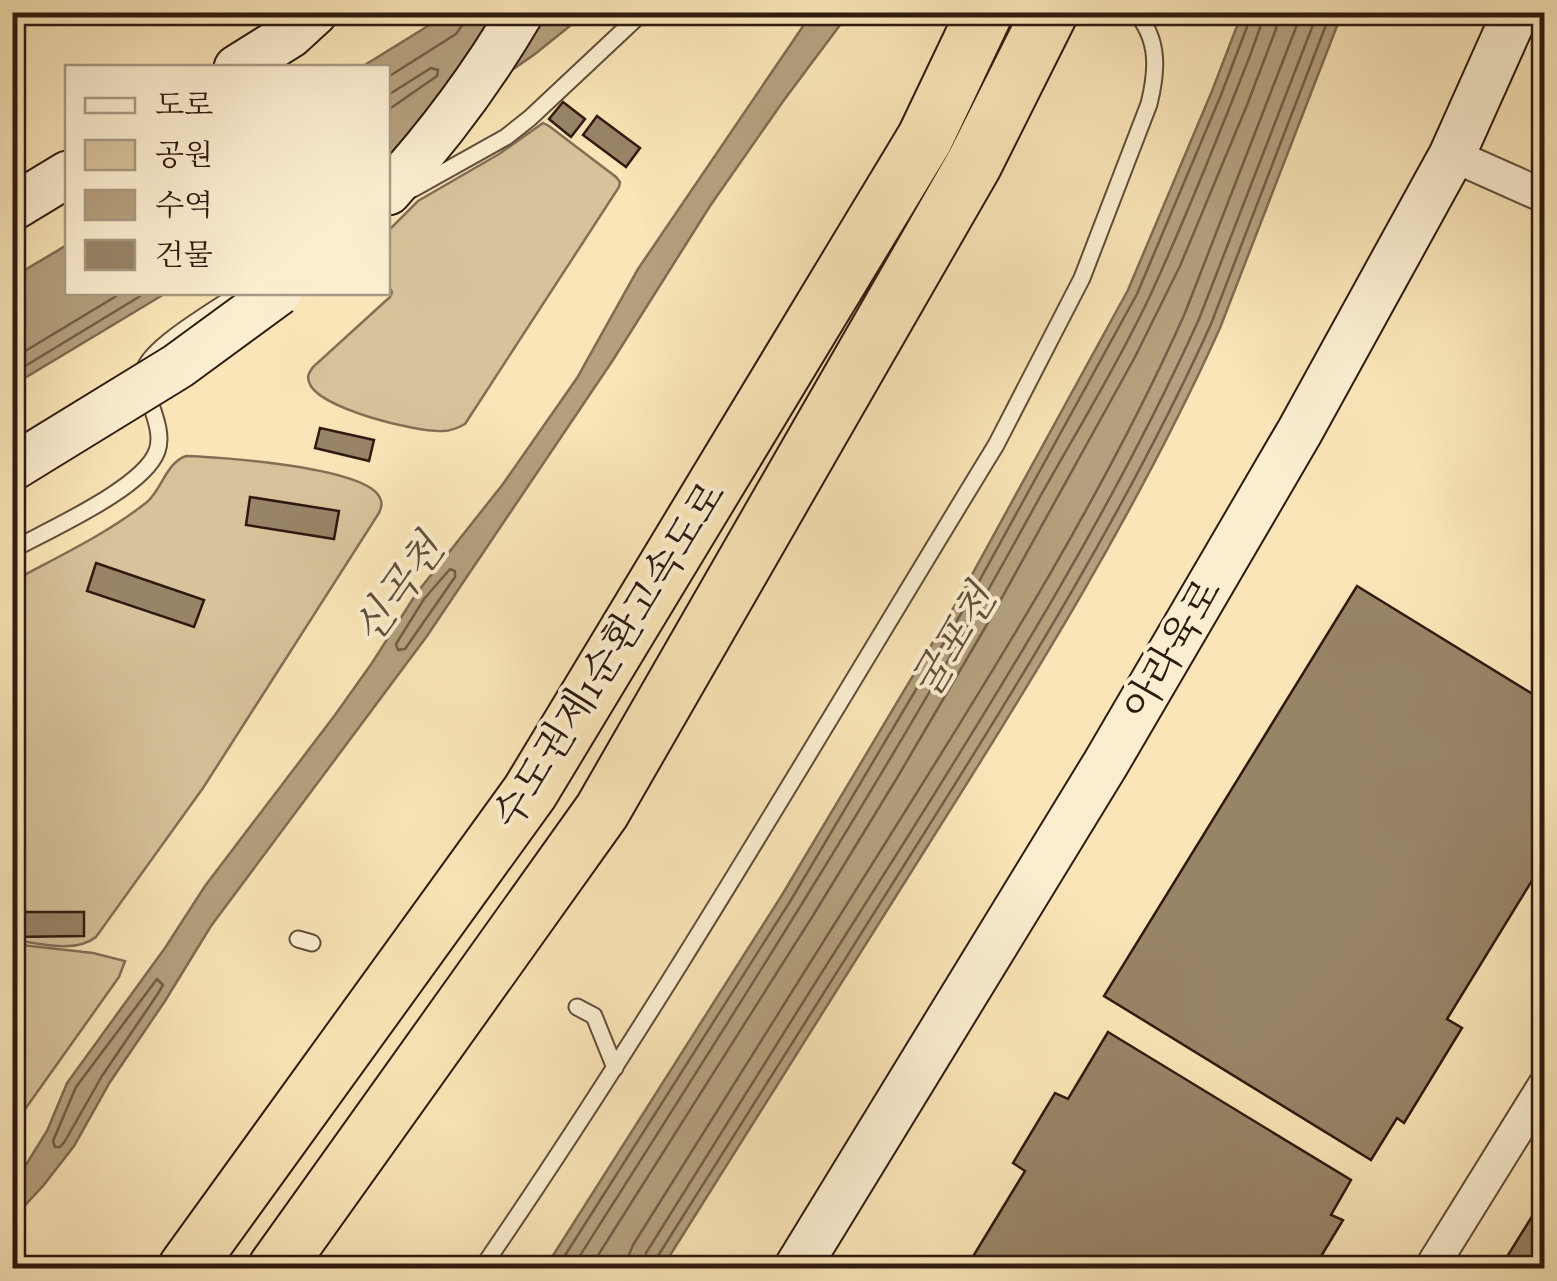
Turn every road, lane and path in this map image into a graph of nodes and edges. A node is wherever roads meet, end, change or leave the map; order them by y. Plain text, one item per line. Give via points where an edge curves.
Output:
1 (338, 12) edge
2 (521, 12) edge
3 (643, 12) edge
4 (985, 12) edge
5 (1050, 12) edge
6 (1135, 12) edge
7 (1516, 12) edge
8 (1544, 20) edge
9 (302, 24) edge
10 (241, 65) edge
11 (1465, 161) junction
12 (65, 176) edge
13 (390, 190) edge
14 (1544, 196) edge
15 (390, 203) edge
16 (12, 208) edge
17 (236, 295) edge
18 (275, 295) edge
19 (12, 468) edge
20 (12, 550) edge
21 (577, 1007) dead end
22 (615, 1068) junction
23 (1544, 1086) edge
24 (186, 1268) edge
25 (276, 1268) edge
26 (482, 1268) edge
27 (798, 1268) edge
28 (830, 1268) edge
29 (1431, 1268) edge

1 - 9 lane
2 - 13 street via 446,124
3 - 15 lane via 506,137
4 - 24 highway, 수도권제1순환고속도로 via 925,138 530,792
5 - 25 highway, 수도권제1순환고속도로 via 974,164 602,811
6 - 22 lane via 1155,52 1155,81 1070,306 996,445
7 - 11 street, 아라육로
8 - 11 street, 아라육로
9 - 10 street
11 - 14 street
11 - 27 street, 아라육로
11 - 28 street, 아라육로 via 1254,568
12 - 16 street
17 - 20 lane via 158,350 146,366 158,430 157,450 146,468 99,503
18 - 19 street, bridge via 178,366
21 - 22 lane via 594,1016
22 - 26 lane
23 - 29 street

